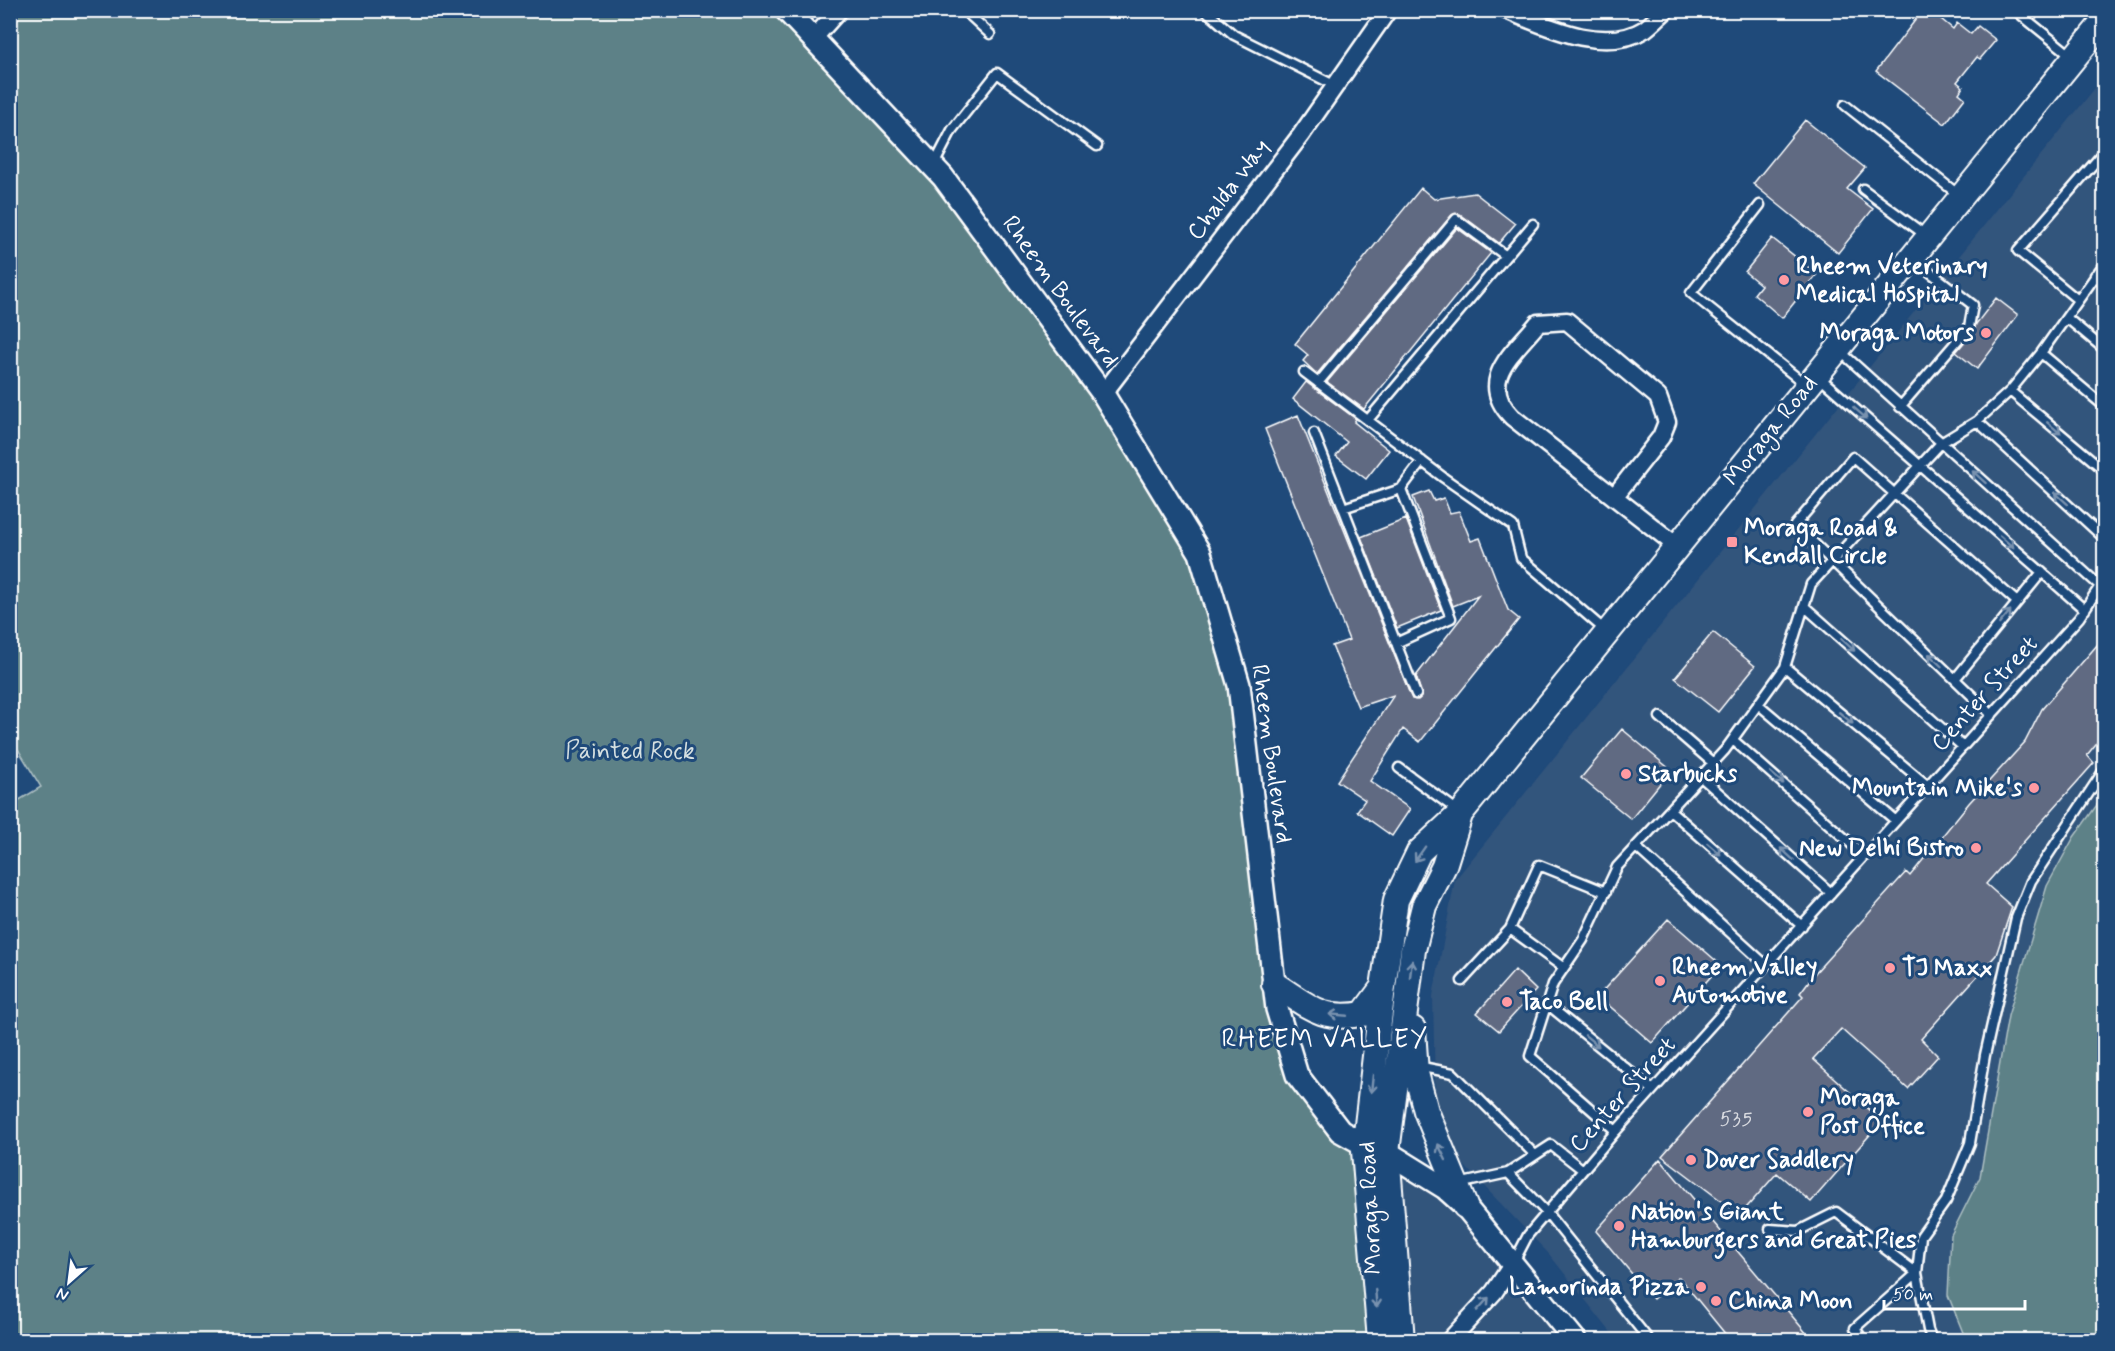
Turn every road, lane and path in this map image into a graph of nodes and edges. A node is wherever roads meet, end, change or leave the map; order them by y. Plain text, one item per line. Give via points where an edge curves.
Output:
1 (786, 10) edge
2 (839, 10) edge
3 (964, 10) edge
4 (1204, 10) edge
5 (1388, 10) edge
6 (1506, 10) edge
7 (1666, 10) edge
8 (2015, 10) edge
9 (2104, 21) edge
10 (990, 34) dead end
11 (814, 38) junction
12 (2074, 57) junction
13 (1336, 86) junction
14 (1845, 105) dead end
15 (1097, 146) dead end
16 (2104, 152) edge
17 (933, 165) junction
18 (1863, 189) dead end
19 (1961, 197) junction
20 (1760, 205) dead end
21 (1533, 224) dead end
22 (1928, 237) junction
23 (1506, 256) junction
24 (1911, 258) junction
25 (2104, 264) edge
26 (2095, 275) junction
27 (2104, 284) edge
28 (2078, 300) junction
29 (2067, 318) junction
30 (1838, 349) junction
31 (2104, 349) edge
32 (2041, 353) junction
33 (1304, 372) dead end
34 (1812, 381) junction
35 (1318, 383) junction
36 (2010, 391) junction
37 (1103, 394) junction
38 (2104, 406) edge
39 (1900, 407) junction
40 (1368, 420) junction
41 (1977, 422) junction
42 (1314, 433) dead end
43 (1941, 443) junction
44 (1422, 461) junction
45 (1919, 465) junction
46 (2104, 470) edge
47 (1401, 489) junction
48 (1895, 494) junction
49 (1614, 497) junction
50 (1343, 508) junction
51 (2104, 538) edge
52 (1678, 547) junction
53 (1832, 561) junction
54 (2042, 572) junction
55 (2102, 583) edge
56 (2017, 602) junction
57 (1804, 606) junction
58 (2085, 610) junction
59 (1607, 633) junction
60 (1396, 643) junction
61 (1785, 667) junction
62 (1955, 679) junction
63 (1416, 694) dead end
64 (1758, 704) junction
65 (1992, 715) junction
66 (1660, 717) dead end
67 (1733, 740) junction
68 (1963, 747) junction
69 (1713, 763) junction
70 (1399, 768) dead end
71 (2104, 770) edge
72 (1701, 777) junction
73 (1928, 786) junction
74 (1670, 810) junction
75 (1461, 813) junction
76 (1896, 821) junction
77 (1636, 847) junction
78 (1865, 856) junction
79 (1606, 892) junction
80 (1831, 893) junction
81 (1802, 926) junction
82 (1510, 929) junction
83 (1766, 965) junction
84 (1564, 968) junction
85 (1462, 981) dead end
86 (1274, 984) junction
87 (1383, 987) junction
88 (1407, 998) junction
89 (1547, 1004) junction
90 (1415, 1065) junction
91 (1653, 1090) junction
92 (1616, 1131) junction
93 (1376, 1148) junction
94 (1535, 1155) junction
95 (1583, 1170) junction
96 (1508, 1173) junction
97 (1462, 1195) junction
98 (1547, 1213) junction
99 (1770, 1229) dead end
100 (1512, 1265) junction
101 (1917, 1273) junction
102 (1380, 1341) edge
103 (1402, 1341) edge
104 (1450, 1341) edge
105 (1575, 1341) edge
106 (1649, 1341) edge
107 (1863, 1341) edge
108 (1932, 1341) edge

1 - 11 street, Rheem Boulevard
2 - 11 street
3 - 10 lane
4 - 13 lane via 1234,35
5 - 13 street, Chalda Way
6 - 7 street via 1547,27 1607,41 1643,30
8 - 12 lane
9 - 12 main road, Moraga Road
11 - 17 street, Rheem Boulevard
12 - 19 main road, Moraga Road
13 - 37 street, Chalda Way
14 - 19 lane
15 - 17 lane via 997,73 952,130
16 - 28 lane via 2018,251
17 - 37 street, Rheem Boulevard
18 - 22 lane
19 - 22 main road, Moraga Road
20 - 34 lane via 1691,293
21 - 23 lane
22 - 24 main road, Moraga Road
23 - 35 lane via 1456,219
23 - 40 lane
24 - 30 main road, Moraga Road
24 - 39 lane via 1973,304 1969,327
25 - 26 lane
26 - 27 lane
26 - 28 lane
28 - 29 lane
29 - 31 lane
29 - 32 lane
30 - 34 main road, Moraga Road
30 - 39 lane
32 - 36 lane
32 - 38 lane
33 - 35 lane
34 -> 45 lane
34 - 52 main road, Moraga Road
35 - 40 lane
36 - 41 lane
36 -> 46 lane
37 - 86 street, Rheem Boulevard via 1200,553 1239,685
39 - 43 lane
40 - 44 lane
41 - 43 lane
51 -> 41 lane
42 - 50 lane
43 - 45 lane
55 -> 43 lane
44 - 47 lane
44 - 59 lane via 1513,526 1521,558
45 - 48 lane
45 -> 54 lane
47 - 50 lane
47 - 60 lane via 1451,618
48 - 53 lane
48 - 53 lane via 1853,457 1795,525
48 - 56 lane
49 - 49 street via 1662,437 1667,422 1658,397 1567,321 1538,323 1498,373 1500,404
49 - 52 street
50 - 60 lane
52 - 59 main road, Moraga Road
53 - 57 lane via 1811,584
62 -> 53 lane
54 - 56 lane
54 - 58 lane
55 - 58 lane, Center Street
62 -> 56 lane
57 - 61 lane
57 -> 68 lane
58 - 65 lane, Center Street
59 - 75 main road, Moraga Road
60 - 63 lane
61 - 64 lane
61 -> 73 lane
62 - 65 lane
64 - 67 lane
64 - 76 lane
65 - 68 lane, Center Street
66 - 69 lane
67 - 69 lane
67 -> 78 lane
68 - 73 lane, Center Street
69 - 72 lane
70 - 75 lane
71 - 101 lane via 2031,881 2016,918 1970,1143 1946,1201 1921,1236
72 - 74 lane
80 -> 72 lane
73 - 76 lane, Center Street
74 - 77 lane
74 -> 81 lane
75 -> 87 main road, Moraga Road via 1419,852 1396,900
88 -> 75 main road, Moraga Road via 1424,906 1444,866
76 - 78 lane, Center Street
77 - 79 lane via 1617,867
77 - 83 lane
78 - 80 lane, Center Street
79 - 82 lane via 1539,865
79 - 84 lane via 1583,940
80 - 81 lane, Center Street
81 - 83 lane, Center Street
82 - 84 lane
82 - 85 lane
83 - 91 lane, Center Street
84 - 89 lane via 1553,984
87 -> 86 main road via 1363,1014 1340,1018 1316,1011
86 - 93 street, Rheem Boulevard via 1277,1009 1297,1075 1340,1131
87 -> 93 main road, Moraga Road
88 - 90 main road via 1416,1042
88 - 93 main road, Moraga Road
89 -> 91 lane
89 - 92 lane via 1530,1056
90 - 94 lane via 1452,1073
97 -> 90 main road via 1430,1121
91 - 92 lane, Center Street
92 - 95 lane, Center Street
93 - 97 street, Rheem Boulevard
93 -> 102 main road, Moraga Road
93 - 103 main road, Moraga Road
94 - 95 lane via 1551,1145
94 - 96 lane
95 - 98 lane, Center Street
96 - 97 lane
96 - 98 lane
97 - 100 street, Rheem Boulevard
98 - 100 lane, Center Street via 1528,1235
98 - 106 lane
99 - 101 lane via 1798,1231 1836,1212
104 -> 100 street via 1494,1292
100 - 105 street, Rheem Boulevard
101 - 107 lane via 1855,1328
101 - 108 lane

